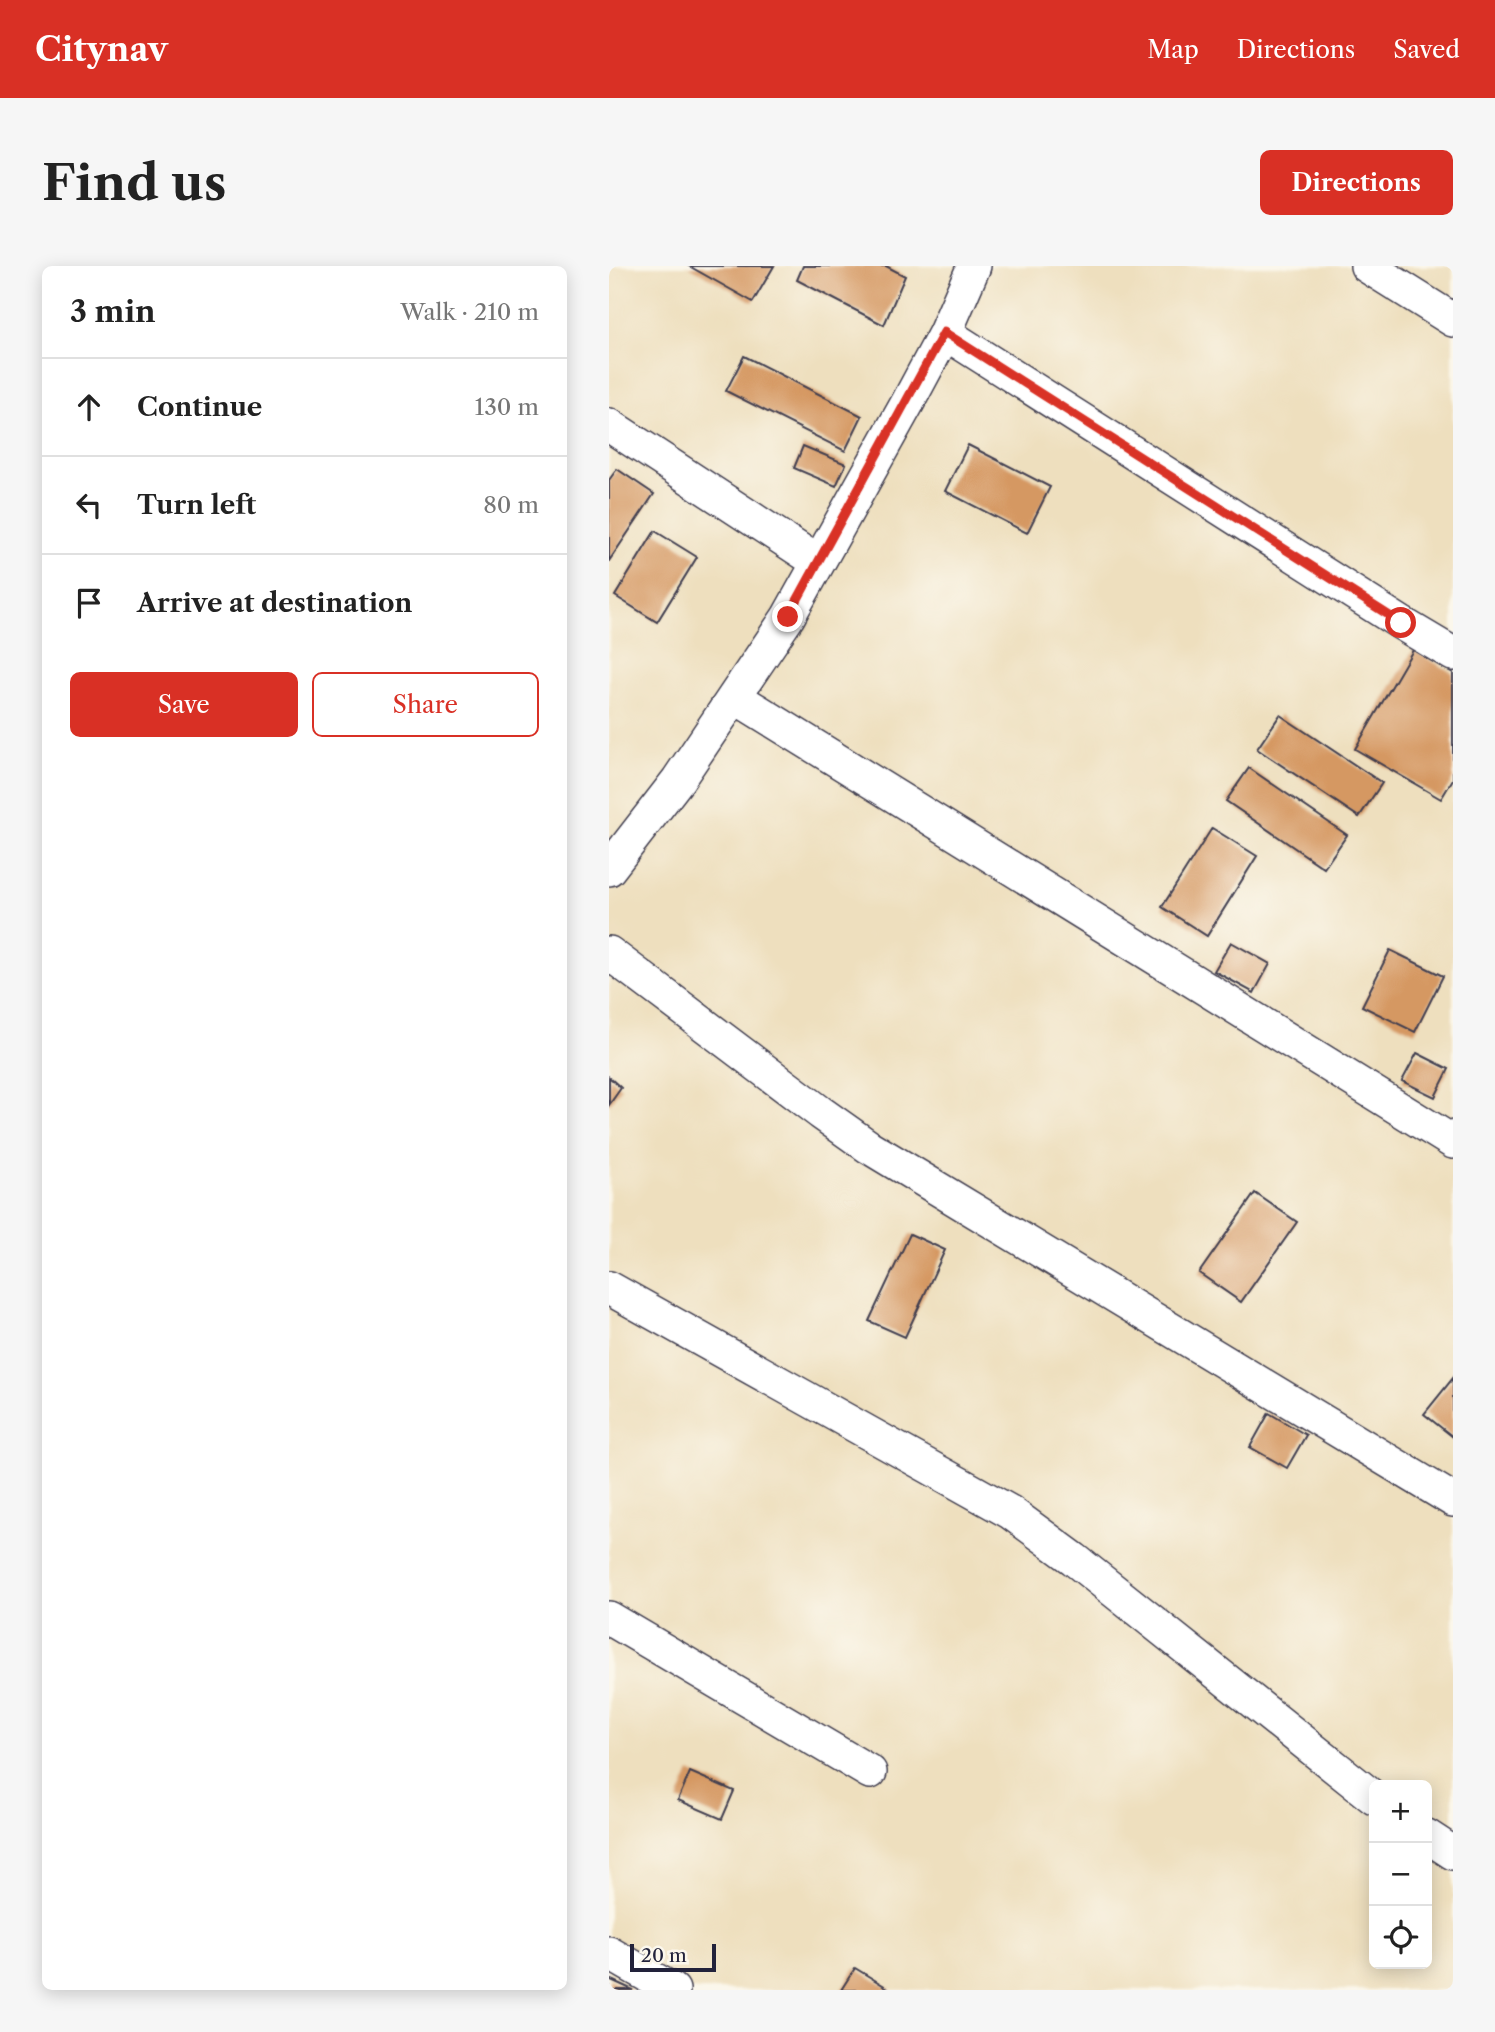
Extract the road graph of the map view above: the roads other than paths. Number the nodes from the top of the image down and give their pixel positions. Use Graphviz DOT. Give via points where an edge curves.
graph roads {
  1 [pos="974,266"];
  2 [pos="1367,266"];
  3 [pos="1453,320"];
  4 [pos="944,332"];
  5 [pos="609,425"];
  6 [pos="818,562"];
  7 [pos="1453,653"];
  8 [pos="735,697"];
  9 [pos="609,869"];
  10 [pos="609,953"];
  11 [pos="1453,1142"];
  12 [pos="609,1288"];
  13 [pos="1453,1500"];
  14 [pos="609,1618"];
  15 [pos="870,1772"];
  16 [pos="1369,1794"];
  17 [pos="1432,1839"];
  18 [pos="1453,1853"];
  19 [pos="609,1953"];
  20 [pos="673,1990"];
  1 -- 4 [label="street"];
  2 -- 3 [label="street"];
  4 -- 6 [label="street"];
  4 -- 7 [label="street"];
  5 -- 6 [label="street"];
  6 -- 8 [label="street"];
  8 -- 9 [label="street"];
  8 -- 11 [label="street"];
  10 -- 13 [label="street" via="869,1147"];
  12 -- 16 [label="street" via="1010,1512"];
  14 -- 15 [label="street"];
  17 -- 18 [label="street"];
  19 -- 20 [label="street"];
}
